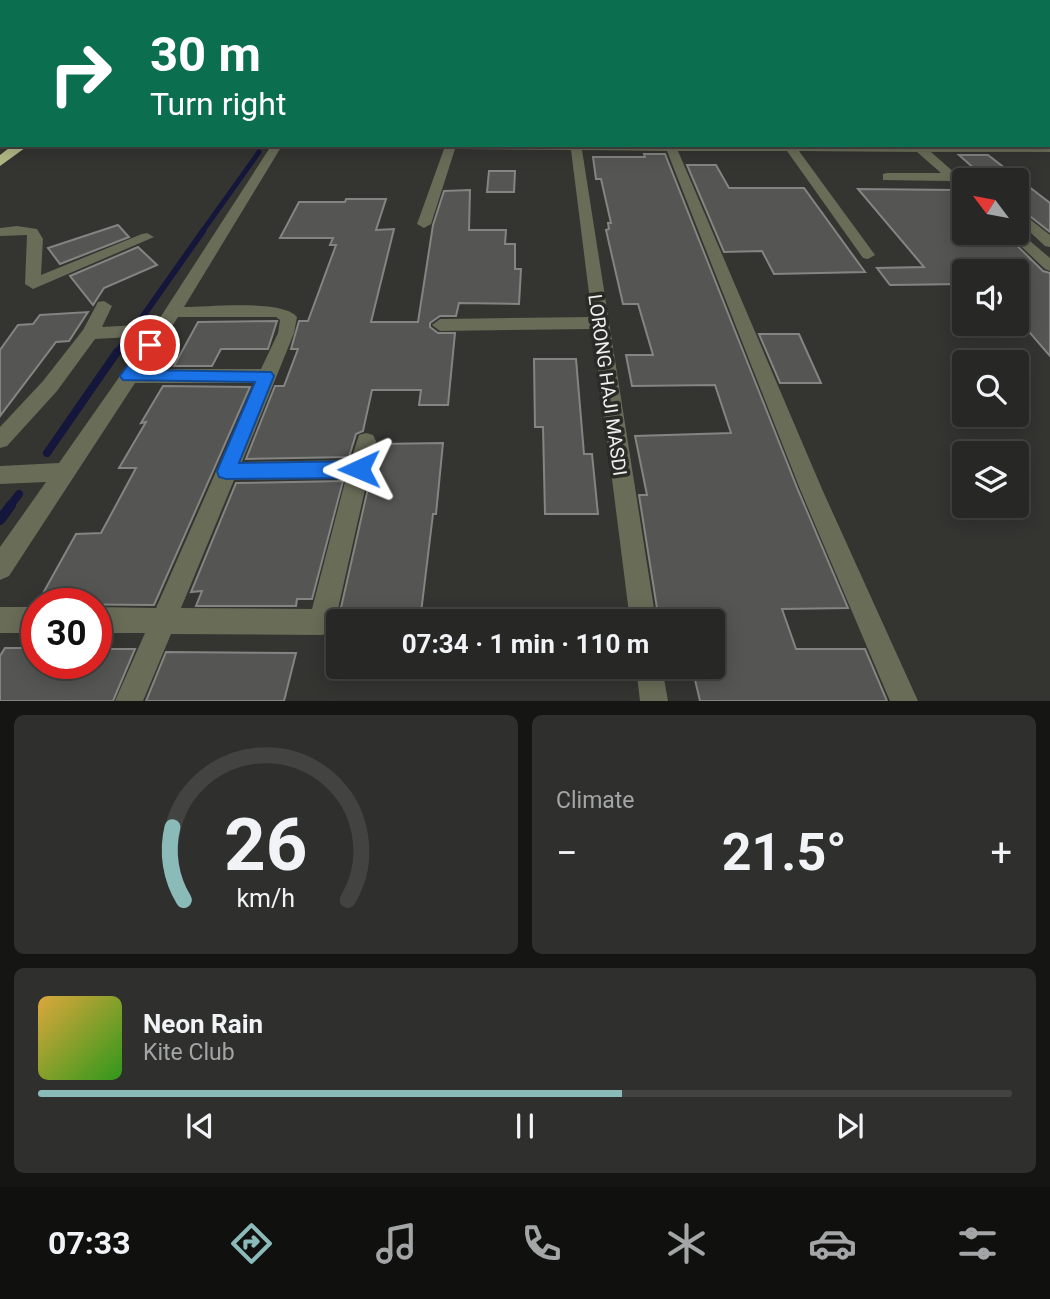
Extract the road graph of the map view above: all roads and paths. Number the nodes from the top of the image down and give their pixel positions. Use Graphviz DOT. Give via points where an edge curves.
graph roads {
  1 [pos="21,147"];
  2 [pos="275,147"];
  3 [pos="455,147"];
  4 [pos="501,147"];
  5 [pos="576,147"];
  6 [pos="612,147"];
  7 [pos="671,147"];
  8 [pos="755,147"];
  9 [pos="799,147"];
  10 [pos="918,147"];
  11 [pos="0,162"];
  12 [pos="952,176"];
  13 [pos="887,177"];
  14 [pos="952,177"];
  15 [pos="424,224"];
  16 [pos="1029,224"];
  17 [pos="0,232"];
  18 [pos="148,236"];
  19 [pos="1050,243"];
  20 [pos="1027,245"];
  21 [pos="868,255"];
  22 [pos="1050,266"];
  23 [pos="104,306"];
  24 [pos="173,312"];
  25 [pos="599,323"];
  26 [pos="440,325"];
  27 [pos="161,330"];
  28 [pos="90,333"];
  29 [pos="129,376"];
  30 [pos="265,376"];
  31 [pos="0,440"];
  32 [pos="366,441"];
  33 [pos="359,469"];
  34 [pos="226,471"];
  35 [pos="63,472"];
  36 [pos="0,475"];
  37 [pos="0,568"];
  38 [pos="641,609"];
  39 [pos="0,620"];
  40 [pos="21,620"];
  41 [pos="112,620"];
  42 [pos="163,621"];
  43 [pos="651,679"];
  44 [pos="129,701"];
  45 [pos="654,701"];
  46 [pos="904,701"];
  1 -- 11 [label="highway"];
  2 -- 24 [label="street"];
  3 -- 4 [label="street"];
  3 -- 15 [label="street"];
  4 -- 5 [label="street"];
  5 -- 6 [label="street"];
  5 -- 25 [label="street, LORONG HAJI MASDI"];
  7 -- 46 [label="street" via="811,489"];
  8 -- 9 [label="street"];
  9 -- 21 [label="street"];
  10 -- 12 [label="street"];
  13 -- 14 [label="street"];
  16 -- 19 [label="street"];
  17 -- 18 [label="street" via="32,232 36,239 33,284"];
  20 -- 22 [label="street"];
  23 -- 28 [label="street"];
  24 -- 27 [label="street"];
  24 -- 30 [label="street" via="278,312 289,317"];
  25 -- 26 [label="street"];
  25 -- 38 [label="street, LORONG HAJI MASDI"];
  27 -- 28 [label="street"];
  27 -- 29 [label="street"];
  28 -- 31 [label="street" via="50,386"];
  29 -- 30 [label="street"];
  29 -- 35 [label="street"];
  30 -- 34 [label="street"];
  32 -- 33 [label="street"];
  33 -- 34 [label="street"];
  33 -- 42 [label="street" via="321,622"];
  34 -- 42 [label="street"];
  35 -- 36 [label="street"];
  35 -- 37 [label="street"];
  39 -- 40 [label="street"];
  41 -- 42 [label="street"];
  42 -- 44 [label="street"];
  43 -- 45 [label="street"];
}
